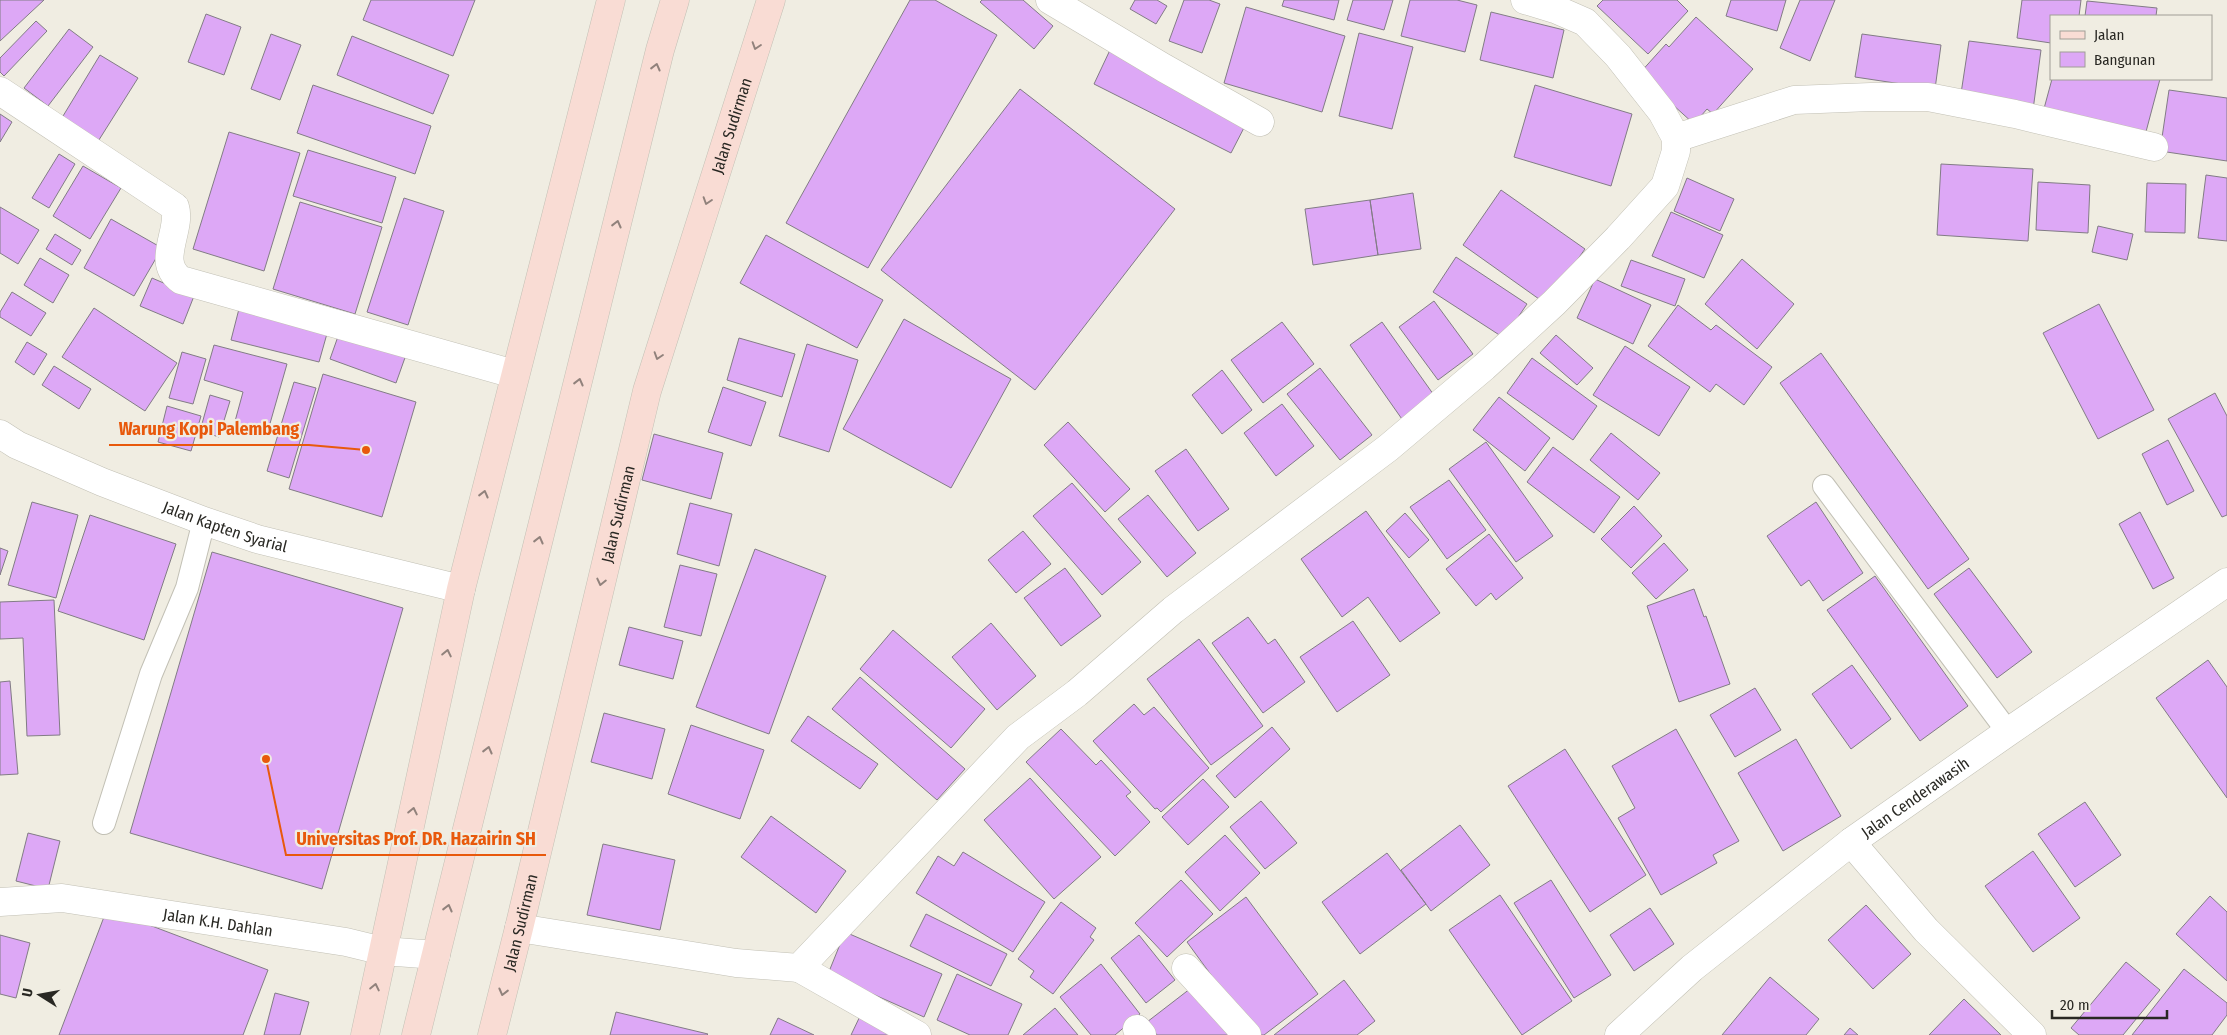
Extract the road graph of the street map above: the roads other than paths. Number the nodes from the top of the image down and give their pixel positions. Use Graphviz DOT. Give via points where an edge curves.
graph roads {
  1 [pos="611,0"];
  2 [pos="675,0"];
  3 [pos="770,0"];
  4 [pos="1050,0"];
  5 [pos="1525,0"];
  6 [pos="0,91"];
  7 [pos="1260,122"];
  8 [pos="1676,138"];
  9 [pos="2154,146"];
  10 [pos="514,374"];
  11 [pos="0,434"];
  12 [pos="1824,486"];
  13 [pos="204,521"];
  14 [pos="2227,582"];
  15 [pos="461,588"];
  16 [pos="2008,732"];
  17 [pos="104,823"];
  18 [pos="1851,842"];
  19 [pos="0,902"];
  20 [pos="520,928"];
  21 [pos="383,951"];
  22 [pos="436,955"];
  23 [pos="799,968"];
  24 [pos="1186,968"];
  25 [pos="365,1035"];
  26 [pos="416,1035"];
  27 [pos="492,1035"];
  28 [pos="917,1035"];
  29 [pos="1247,1035"];
  30 [pos="1619,1035"];
  31 [pos="2032,1035"];
  1 -- 10 [label="main road"];
  22 -- 2 [label="main road, one-way"];
  3 -- 20 [label="main road, Jalan Sudirman, one-way" via="647,391"];
  4 -- 7 [label="street"];
  5 -- 8 [label="street" via="1584,22 1618,56 1662,112"];
  6 -- 10 [label="street" via="175,207 169,262 180,280"];
  8 -- 9 [label="street" via="1794,100 1928,97"];
  8 -- 23 [label="street" via="1676,150 1665,186 1554,303 1388,448 1173,610 1077,693 1018,737"];
  15 -- 10 [label="main road, one-way"];
  11 -- 13 [label="street, Jalan Kapten Syarial" via="17,445 102,482"];
  12 -- 16 [label="lane"];
  13 -- 15 [label="street, Jalan Kapten Syarial" via="257,538"];
  13 -- 17 [label="lane" via="187,588 151,674"];
  14 -- 16 [label="street, Jalan Cenderawasih"];
  21 -- 15 [label="main road, one-way"];
  16 -- 18 [label="street, Jalan Cenderawasih"];
  18 -- 30 [label="street, Jalan Cenderawasih" via="1692,968"];
  18 -- 31 [label="street" via="1926,930"];
  19 -- 21 [label="street, Jalan K.H. Dahlan" via="62,898 336,940"];
  20 -- 23 [label="street" via="736,963"];
  20 -- 27 [label="main road, Jalan Sudirman, one-way"];
  21 -- 22 [label="street, Jalan K.H. Dahlan"];
  25 -- 21 [label="main road, one-way"];
  22 -- 26 [label="main road"];
  23 -- 28 [label="street"];
  24 -- 29 [label="street"];
}
